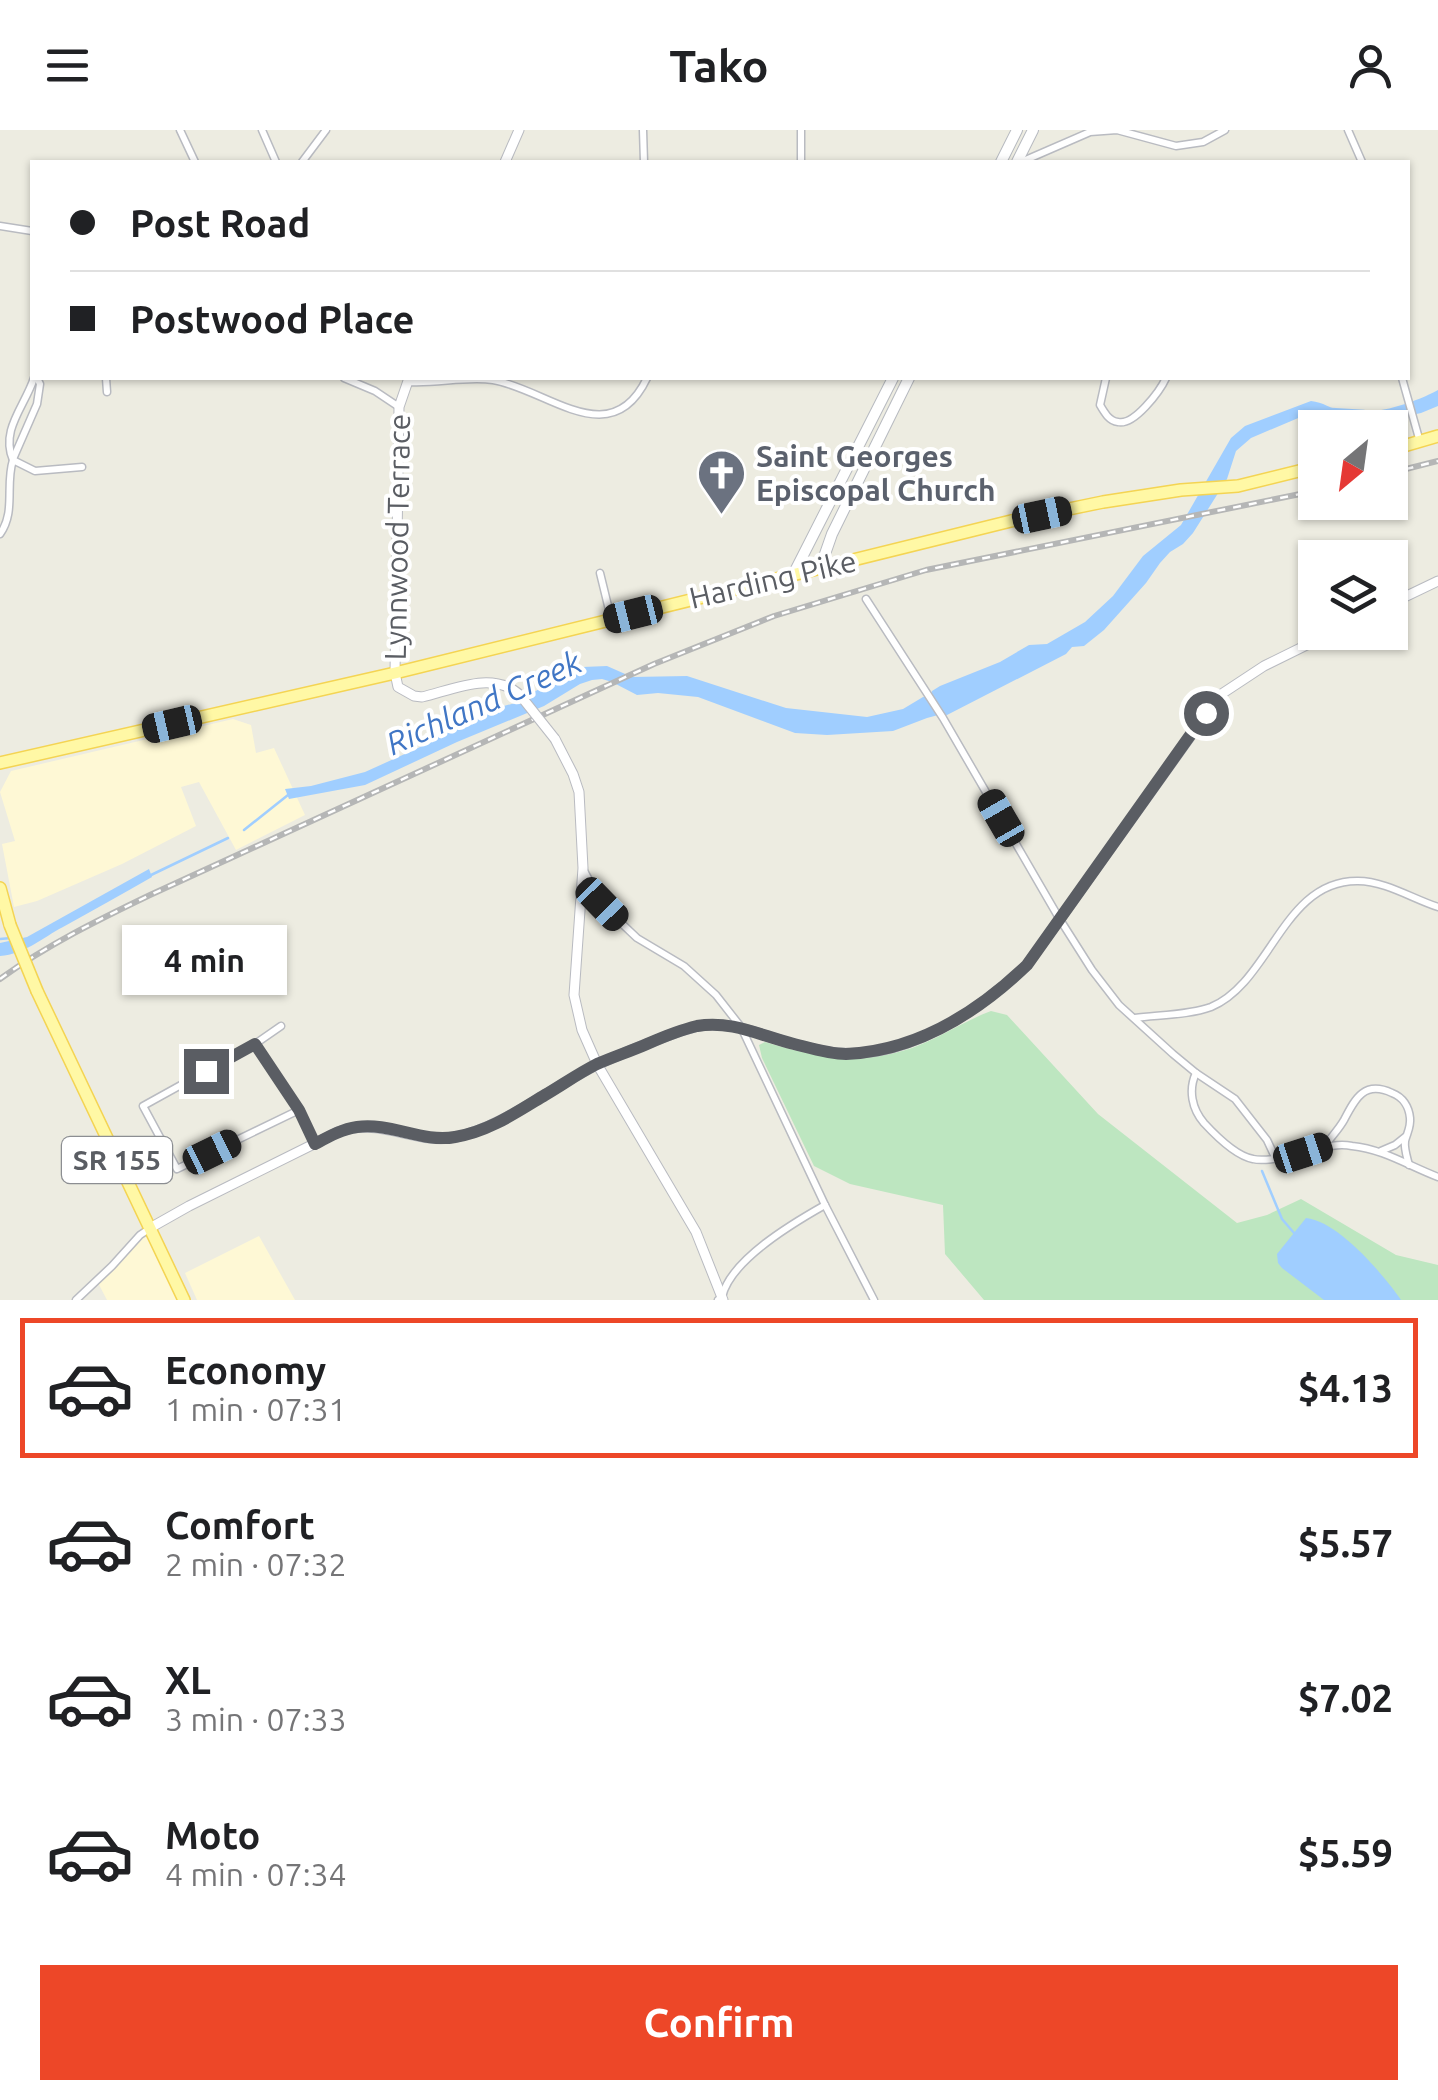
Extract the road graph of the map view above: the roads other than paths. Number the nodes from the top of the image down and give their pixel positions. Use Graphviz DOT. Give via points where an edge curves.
graph roads {
  1 [pos="180,130"];
  2 [pos="262,130"];
  3 [pos="326,130"];
  4 [pos="519,130"];
  5 [pos="643,130"];
  6 [pos="801,130"];
  7 [pos="1017,130"];
  8 [pos="1033,130"];
  9 [pos="1224,130"];
  10 [pos="1348,130"];
  11 [pos="194,160"];
  12 [pos="275,160"];
  13 [pos="304,160"];
  14 [pos="506,160"];
  15 [pos="644,160"];
  16 [pos="801,160"];
  17 [pos="1010,160"];
  18 [pos="1011,160"];
  19 [pos="1015,160"];
  20 [pos="1361,160"];
  21 [pos="0,226"];
  22 [pos="30,232"];
  23 [pos="34,380"];
  24 [pos="37,380"];
  25 [pos="106,380"];
  26 [pos="349,380"];
  27 [pos="408,380"];
  28 [pos="461,380"];
  29 [pos="493,380"];
  30 [pos="646,380"];
  31 [pos="892,380"];
  32 [pos="909,380"];
  33 [pos="1106,380"];
  34 [pos="1165,380"];
  35 [pos="1403,380"];
  36 [pos="107,392"];
  37 [pos="399,406"];
  38 [pos="1438,436"];
  39 [pos="862,440"];
  40 [pos="1420,442"];
  41 [pos="1408,445"];
  42 [pos="875,448"];
  43 [pos="12,460"];
  44 [pos="82,467"];
  45 [pos="1298,472"];
  46 [pos="836,491"];
  47 [pos="850,498"];
  48 [pos="0,534"];
  49 [pos="823,568"];
  50 [pos="600,573"];
  51 [pos="793,575"];
  52 [pos="1438,582"];
  53 [pos="1408,596"];
  54 [pos="866,599"];
  55 [pos="612,620"];
  56 [pos="1298,649"];
  57 [pos="394,673"];
  58 [pos="19,759"];
  59 [pos="0,763"];
  60 [pos="0,772"];
  61 [pos="582,868"];
  62 [pos="0,888"];
  63 [pos="1438,907"];
  64 [pos="1059,918"];
  65 [pos="1135,1018"];
  66 [pos="281,1026"];
  67 [pos="741,1027"];
  68 [pos="255,1044"];
  69 [pos="597,1064"];
  70 [pos="1196,1073"];
  71 [pos="299,1110"];
  72 [pos="1339,1126"];
  73 [pos="1407,1135"];
  74 [pos="315,1144"];
  75 [pos="1347,1145"];
  76 [pos="1324,1146"];
  77 [pos="1380,1151"];
  78 [pos="1275,1157"];
  79 [pos="1409,1166"];
  80 [pos="1438,1177"];
  81 [pos="825,1205"];
  82 [pos="150,1228"];
  83 [pos="721,1299"];
  84 [pos="76,1300"];
  85 [pos="184,1300"];
  86 [pos="874,1300"];
  1 -- 11 [label="street"];
  2 -- 12 [label="street"];
  3 -- 13 [label="street"];
  4 -- 14 [label="street"];
  5 -- 15 [label="street"];
  6 -- 16 [label="street"];
  7 -- 17 [label="main road"];
  8 -- 18 [label="main road"];
  9 -- 19 [label="street" via="1176,146 1117,130 1090,132"];
  10 -- 20 [label="street"];
  21 -- 22 [label="street"];
  23 -- 43 [label="street" via="8,432"];
  24 -- 43 [label="street" via="37,404"];
  25 -- 36 [label="street"];
  26 -- 37 [label="street"];
  27 -- 28 [label="street"];
  27 -- 37 [label="street, Lynnwood Terrace"];
  29 -- 30 [label="street" via="592,415 623,409"];
  31 -- 39 [label="main road"];
  32 -- 42 [label="main road"];
  33 -- 34 [label="street" via="1100,405 1121,423 1152,400"];
  35 -- 40 [label="street"];
  37 -- 57 [label="street, Lynnwood Terrace"];
  38 -- 40 [label="main road"];
  39 -- 42 [label="main road"];
  39 -- 46 [label="main road"];
  40 -- 41 [label="main road"];
  42 -- 47 [label="main road"];
  43 -- 44 [label="street" via="35,471"];
  43 -- 48 [label="street" via="9,511"];
  45 -- 49 [label="main road, Harding Pike" via="1104,502"];
  46 -- 47 [label="main road"];
  46 -- 51 [label="main road"];
  47 -- 49 [label="main road"];
  49 -- 51 [label="main road, Harding Pike"];
  50 -- 55 [label="street"];
  51 -- 55 [label="main road, Harding Pike"];
  52 -- 53 [label="street"];
  54 -- 64 [label="street"];
  55 -- 57 [label="main road, Harding Pike"];
  56 -- 64 [label="street" via="1220,696"];
  57 -- 58 [label="main road, Harding Pike"];
  57 -- 61 [label="street, Lynnwood Terrace, bridge" via="398,686 414,696 492,682 520,694 555,739 579,792"];
  58 -- 59 [label="main road, Harding Pike"];
  58 -- 60 [label="main road"];
  61 -- 67 [label="street" via="602,904 637,938 693,974"];
  61 -- 69 [label="street" via="574,995"];
  62 -- 82 [label="main road, SR 155, bridge" via="37,991"];
  63 -- 65 [label="street" via="1358,881 1334,885 1290,919 1228,997 1209,1008"];
  64 -- 65 [label="street" via="1091,970"];
  64 -- 67 [label="street" via="1000,992 911,1042 842,1054"];
  65 -- 70 [label="street"];
  66 -- 68 [label="street"];
  67 -- 69 [label="street" via="696,1026"];
  67 -- 81 [label="street"];
  68 -- 71 [label="street"];
  68 -- 71 [label="street" via="143,1106 177,1170"];
  69 -- 74 [label="street" via="495,1124 454,1138 359,1126"];
  69 -- 83 [label="street" via="696,1232"];
  70 -- 78 [label="street" via="1247,1112"];
  70 -- 78 [label="street" via="1192,1097 1202,1122 1244,1156"];
  71 -- 74 [label="street"];
  72 -- 73 [label="street" via="1358,1095 1382,1090 1404,1103"];
  72 -- 75 [label="street"];
  72 -- 76 [label="street"];
  73 -- 77 [label="street"];
  73 -- 79 [label="street"];
  74 -- 82 [label="street"];
  75 -- 76 [label="street"];
  75 -- 77 [label="street"];
  76 -- 78 [label="street"];
  77 -- 79 [label="street"];
  79 -- 80 [label="street"];
  81 -- 83 [label="street" via="782,1228 725,1285"];
  81 -- 86 [label="street"];
  82 -- 84 [label="street"];
  82 -- 85 [label="main road, SR 155"];
}
